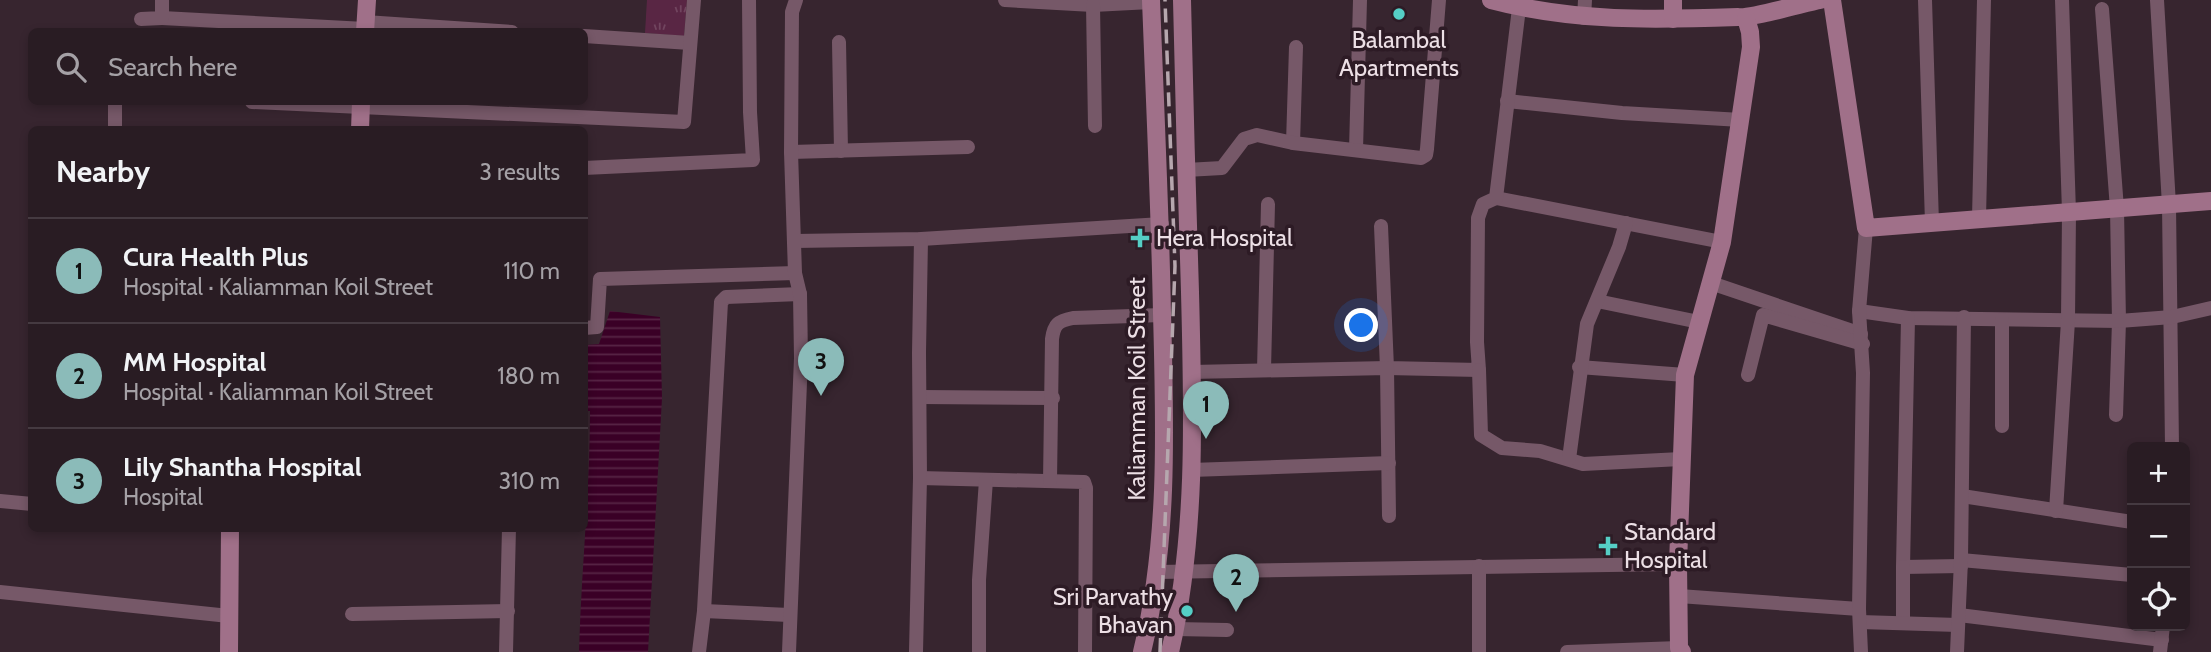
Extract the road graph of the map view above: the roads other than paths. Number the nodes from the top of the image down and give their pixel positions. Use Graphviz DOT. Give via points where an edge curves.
graph roads {
  1 [pos="162,0"];
  2 [pos="367,0"];
  3 [pos="694,0"];
  4 [pos="749,0"];
  5 [pos="796,0"];
  6 [pos="1005,0"];
  7 [pos="1182,0"];
  8 [pos="1360,0"];
  9 [pos="1439,0"];
  10 [pos="1491,0"];
  11 [pos="1673,0"];
  12 [pos="1820,0"];
  13 [pos="1832,0"];
  14 [pos="1925,0"];
  15 [pos="1984,0"];
  16 [pos="2062,0"];
  17 [pos="2157,0"];
  18 [pos="1151,1"];
  19 [pos="1093,5"];
  20 [pos="1765,6"];
  21 [pos="1520,8"];
  22 [pos="1584,9"];
  23 [pos="2102,9"];
  24 [pos="162,18"];
  25 [pos="1746,18"];
  26 [pos="141,19"];
  27 [pos="1673,19"];
  28 [pos="365,28"];
  29 [pos="588,36"];
  30 [pos="839,42"];
  31 [pos="690,43"];
  32 [pos="1296,47"];
  33 [pos="1507,101"];
  34 [pos="115,105"];
  35 [pos="361,105"];
  36 [pos="379,105"];
  37 [pos="1741,120"];
  38 [pos="115,126"];
  39 [pos="360,126"];
  40 [pos="1095,126"];
  41 [pos="1293,143"];
  42 [pos="968,147"];
  43 [pos="1356,150"];
  44 [pos="841,151"];
  45 [pos="791,152"];
  46 [pos="588,168"];
  47 [pos="1186,170"];
  48 [pos="1496,198"];
  49 [pos="2211,201"];
  50 [pos="1268,204"];
  51 [pos="2169,205"];
  52 [pos="2117,209"];
  53 [pos="2069,212"];
  54 [pos="1979,218"];
  55 [pos="1626,223"];
  56 [pos="1932,223"];
  57 [pos="1162,224"];
  58 [pos="1381,226"];
  59 [pos="1867,228"];
  60 [pos="921,239"];
  61 [pos="795,240"];
  62 [pos="1722,242"];
  63 [pos="795,273"];
  64 [pos="1711,283"];
  65 [pos="800,294"];
  66 [pos="1597,301"];
  67 [pos="2211,307"];
  68 [pos="1859,311"];
  69 [pos="1162,315"];
  70 [pos="1964,317"];
  71 [pos="2172,317"];
  72 [pos="1908,318"];
  73 [pos="2002,320"];
  74 [pos="2068,321"];
  75 [pos="2119,321"];
  76 [pos="1699,322"];
  77 [pos="588,328"];
  78 [pos="1862,339"];
  79 [pos="1579,367"];
  80 [pos="1387,368"];
  81 [pos="1264,370"];
  82 [pos="1479,370"];
  83 [pos="1192,372"];
  84 [pos="1685,375"];
  85 [pos="1748,375"];
  86 [pos="920,397"];
  87 [pos="1053,398"];
  88 [pos="2116,415"];
  89 [pos="2002,426"];
  90 [pos="2172,442"];
  91 [pos="1569,459"];
  92 [pos="1681,459"];
  93 [pos="1389,463"];
  94 [pos="1191,470"];
  95 [pos="920,478"];
  96 [pos="986,480"];
  97 [pos="1050,481"];
  98 [pos="1962,496"];
  99 [pos="0,501"];
  100 [pos="28,504"];
  101 [pos="2056,511"];
  102 [pos="1389,516"];
  103 [pos="2127,522"];
  104 [pos="230,532"];
  105 [pos="509,532"];
  106 [pos="1961,563"];
  107 [pos="1678,565"];
  108 [pos="1479,566"];
  109 [pos="1903,567"];
  110 [pos="1156,572"];
  111 [pos="1184,574"];
  112 [pos="2127,575"];
  113 [pos="0,592"];
  114 [pos="1679,596"];
  115 [pos="508,611"];
  116 [pos="704,611"];
  117 [pos="352,614"];
  118 [pos="789,615"];
  119 [pos="229,616"];
  120 [pos="1859,616"];
  121 [pos="1958,620"];
  122 [pos="1903,623"];
  123 [pos="1175,629"];
  124 [pos="1227,630"];
  125 [pos="2162,639"];
  126 [pos="1680,650"];
  127 [pos="229,652"];
  128 [pos="506,652"];
  129 [pos="699,652"];
  130 [pos="789,652"];
  131 [pos="916,652"];
  132 [pos="979,652"];
  133 [pos="1085,652"];
  134 [pos="1142,652"];
  135 [pos="1170,652"];
  136 [pos="1479,652"];
  137 [pos="1567,652"];
  138 [pos="1861,652"];
  139 [pos="1957,652"];
  1 -- 24 [label="street"];
  2 -- 28 [label="street"];
  3 -- 31 [label="street"];
  4 -- 46 [label="street" via="753,160"];
  5 -- 45 [label="street" via="792,12"];
  6 -- 19 [label="street"];
  7 -- 47 [label="street"];
  8 -- 43 [label="street"];
  9 -- 43 [label="street" via="1426,155 1414,158"];
  10 -- 21 [label="street"];
  11 -- 27 [label="street"];
  12 -- 20 [label="street"];
  13 -- 59 [label="street"];
  14 -- 56 [label="street"];
  15 -- 54 [label="street"];
  16 -- 53 [label="street"];
  17 -- 51 [label="street"];
  18 -- 19 [label="street"];
  18 -- 57 [label="street, Kaliamman Koil Street"];
  19 -- 40 [label="street"];
  20 -- 25 [label="street"];
  21 -- 22 [label="street"];
  21 -- 33 [label="street"];
  22 -- 27 [label="street"];
  23 -- 52 [label="street"];
  24 -- 26 [label="street"];
  24 -- 28 [label="street"];
  25 -- 27 [label="street"];
  25 -- 37 [label="street" via="1751,47"];
  29 -- 31 [label="street"];
  30 -- 44 [label="street"];
  31 -- 36 [label="street" via="684,122"];
  32 -- 41 [label="street"];
  33 -- 37 [label="street"];
  33 -- 48 [label="street"];
  34 -- 38 [label="street"];
  35 -- 39 [label="street"];
  37 -- 62 [label="street"];
  41 -- 43 [label="street"];
  41 -- 47 [label="street" via="1257,135 1244,139 1222,167"];
  42 -- 44 [label="street"];
  44 -- 45 [label="street"];
  45 -- 61 [label="street"];
  47 -- 83 [label="street"];
  48 -- 55 [label="street"];
  48 -- 82 [label="street" via="1483,204 1478,218"];
  49 -- 51 [label="street"];
  50 -- 81 [label="street"];
  51 -- 52 [label="street"];
  51 -- 71 [label="street"];
  52 -- 53 [label="street"];
  52 -- 75 [label="street"];
  53 -- 54 [label="street"];
  53 -- 74 [label="street"];
  54 -- 56 [label="street"];
  55 -- 62 [label="street"];
  55 -- 66 [label="street"];
  56 -- 59 [label="street"];
  57 -- 60 [label="street"];
  57 -- 69 [label="street, Kaliamman Koil Street"];
  58 -- 80 [label="street"];
  59 -- 68 [label="street"];
  60 -- 61 [label="street"];
  60 -- 86 [label="street"];
  61 -- 63 [label="street"];
  62 -- 64 [label="street"];
  63 -- 65 [label="street"];
  63 -- 77 [label="street" via="600,279 597,327"];
  64 -- 76 [label="street"];
  64 -- 78 [label="street"];
  65 -- 116 [label="street" via="722,300"];
  65 -- 118 [label="street"];
  66 -- 76 [label="street"];
  66 -- 79 [label="street" via="1587,324"];
  67 -- 71 [label="street"];
  68 -- 72 [label="street"];
  68 -- 78 [label="street"];
  69 -- 87 [label="street" via="1060,320 1052,339"];
  69 -- 110 [label="street, Kaliamman Koil Street" via="1163,469"];
  70 -- 72 [label="street"];
  70 -- 73 [label="street"];
  70 -- 98 [label="street"];
  71 -- 75 [label="street"];
  71 -- 90 [label="street"];
  72 -- 109 [label="street"];
  73 -- 74 [label="street"];
  73 -- 89 [label="street"];
  74 -- 75 [label="street"];
  74 -- 101 [label="street"];
  75 -- 88 [label="street"];
  76 -- 84 [label="street"];
  78 -- 85 [label="street" via="1763,315"];
  78 -- 120 [label="street"];
  79 -- 84 [label="street"];
  79 -- 91 [label="street"];
  80 -- 81 [label="street"];
  80 -- 82 [label="street"];
  80 -- 93 [label="street"];
  81 -- 83 [label="street"];
  82 -- 91 [label="street" via="1484,438 1502,448"];
  83 -- 94 [label="street"];
  84 -- 92 [label="street"];
  86 -- 87 [label="street"];
  86 -- 95 [label="street"];
  87 -- 97 [label="street"];
  91 -- 92 [label="street" via="1583,464"];
  92 -- 107 [label="street"];
  93 -- 94 [label="street"];
  93 -- 102 [label="street"];
  94 -- 111 [label="street"];
  95 -- 96 [label="street"];
  95 -- 131 [label="street"];
  96 -- 97 [label="street"];
  96 -- 132 [label="street"];
  97 -- 133 [label="street" via="1081,480 1085,484"];
  98 -- 101 [label="street"];
  98 -- 106 [label="street"];
  99 -- 100 [label="street"];
  101 -- 103 [label="street"];
  104 -- 119 [label="street"];
  105 -- 115 [label="street"];
  106 -- 109 [label="street"];
  106 -- 112 [label="street"];
  106 -- 121 [label="street"];
  107 -- 108 [label="street"];
  107 -- 114 [label="street"];
  108 -- 111 [label="street"];
  108 -- 136 [label="street"];
  109 -- 122 [label="street"];
  110 -- 111 [label="street"];
  110 -- 134 [label="street, Kaliamman Koil Street"];
  111 -- 123 [label="street"];
  113 -- 119 [label="street"];
  114 -- 120 [label="street"];
  114 -- 126 [label="street"];
  115 -- 117 [label="street"];
  115 -- 128 [label="street"];
  116 -- 118 [label="street"];
  116 -- 129 [label="street"];
  118 -- 130 [label="street"];
  119 -- 127 [label="street"];
  120 -- 122 [label="street"];
  120 -- 138 [label="street"];
  121 -- 122 [label="street"];
  121 -- 125 [label="street"];
  121 -- 139 [label="street"];
  123 -- 124 [label="street"];
  123 -- 135 [label="street"];
  126 -- 137 [label="street"];
}
